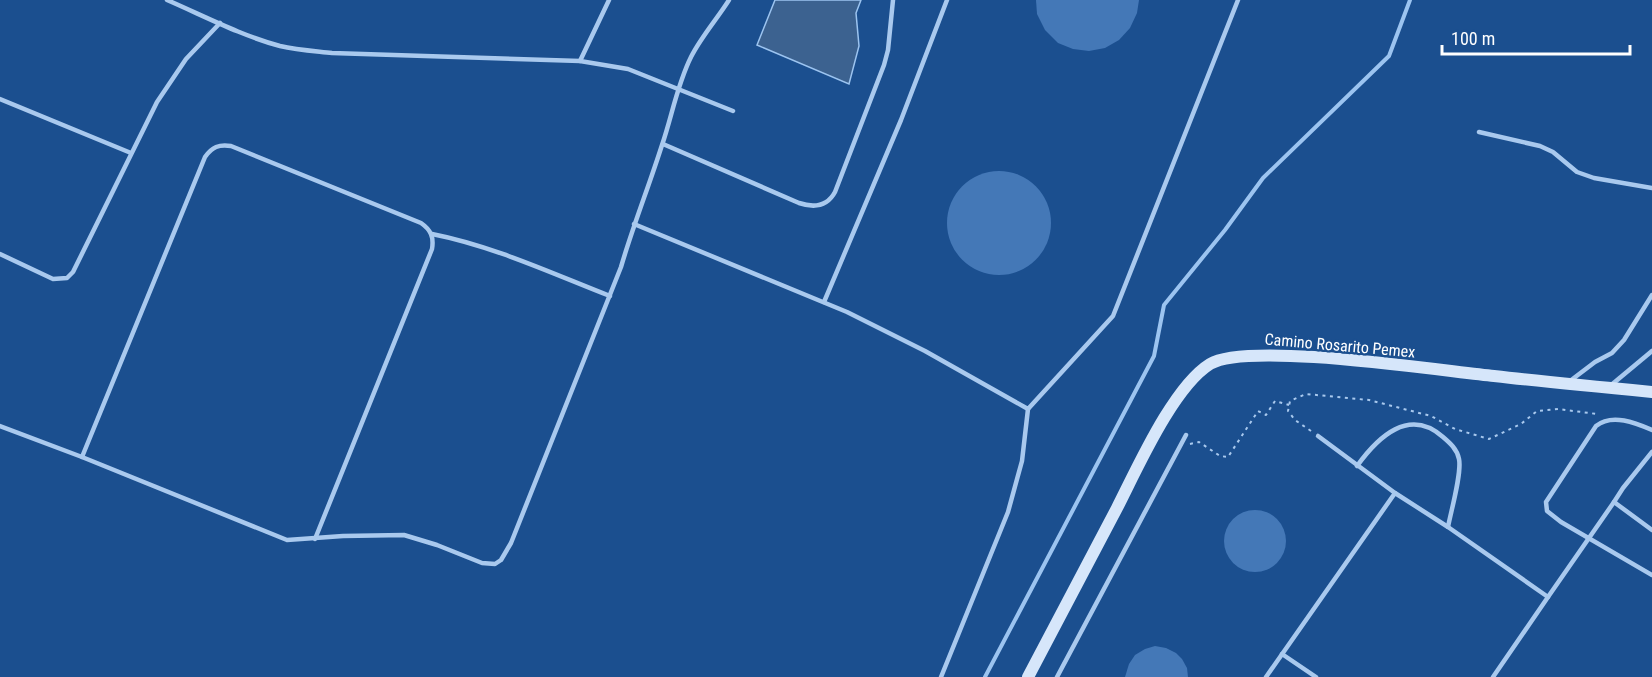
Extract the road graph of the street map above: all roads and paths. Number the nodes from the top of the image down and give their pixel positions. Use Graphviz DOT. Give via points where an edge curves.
graph roads {
  1 [pos="167,0"];
  2 [pos="609,0"];
  3 [pos="729,0"];
  4 [pos="893,0"];
  5 [pos="947,0"];
  6 [pos="1239,0"];
  7 [pos="220,23"];
  8 [pos="580,61"];
  9 [pos="678,88"];
  10 [pos="0,99"];
  11 [pos="733,111"];
  12 [pos="1479,132"];
  13 [pos="663,144"];
  14 [pos="130,153"];
  15 [pos="1652,188"];
  16 [pos="634,224"];
  17 [pos="432,234"];
  18 [pos="0,254"];
  19 [pos="1652,294"];
  20 [pos="610,296"];
  21 [pos="824,302"];
  22 [pos="1652,351"];
  23 [pos="1565,384"];
  24 [pos="1608,388"];
  25 [pos="1652,392"];
  26 [pos="1289,405"];
  27 [pos="1028,409"];
  28 [pos="1603,421"];
  29 [pos="0,426"];
  30 [pos="1652,430"];
  31 [pos="1186,435"];
  32 [pos="1318,436"];
  33 [pos="1181,445"];
  34 [pos="1652,452"];
  35 [pos="82,457"];
  36 [pos="1357,466"];
  37 [pos="1395,493"];
  38 [pos="1614,502"];
  39 [pos="1448,527"];
  40 [pos="1652,530"];
  41 [pos="1590,537"];
  42 [pos="315,539"];
  43 [pos="1652,575"];
  44 [pos="1548,597"];
  45 [pos="1282,654"];
  46 [pos="942,677"];
  47 [pos="1028,677"];
  48 [pos="1058,677"];
  49 [pos="1266,677"];
  50 [pos="1316,677"];
  51 [pos="1492,677"];
  1 -- 7 [label="lane"];
  2 -- 8 [label="lane"];
  3 -- 9 [label="lane" via="697,45"];
  4 -- 13 [label="lane" via="884,65 835,192 827,202 809,206 799,203"];
  5 -- 21 [label="lane"];
  6 -- 27 [label="lane" via="1113,316"];
  7 -- 8 [label="lane" via="279,46 302,50"];
  7 -- 14 [label="lane" via="174,75"];
  8 -- 9 [label="lane" via="628,69"];
  9 -- 11 [label="lane"];
  9 -- 13 [label="lane"];
  10 -- 14 [label="lane"];
  12 -- 15 [label="lane" via="1540,146 1577,172 1594,178"];
  13 -- 16 [label="lane"];
  14 -- 18 [label="lane" via="78,265 67,278 53,279"];
  16 -- 20 [label="lane"];
  16 -- 21 [label="lane"];
  17 -- 20 [label="lane" via="499,253"];
  17 -- 35 [label="lane" via="421,223 252,154 224,144 216,146 205,157"];
  17 -- 42 [label="lane" via="432,249"];
  19 -- 23 [label="lane" via="1612,353"];
  20 -- 42 [label="lane" via="501,560 488,565 404,536"];
  21 -- 27 [label="lane" via="925,351"];
  22 -- 24 [label="lane"];
  23 -- 24 [label="street, Camino Rosarito Pemex"];
  23 -- 47 [label="street, Camino Rosarito Pemex" via="1333,359 1255,355 1210,363 1187,385 1159,427"];
  24 -- 25 [label="street, Camino Rosarito Pemex"];
  26 -- 28 [label="path" via="1290,400 1306,393 1369,400 1431,416 1455,429 1489,438 1521,424 1537,411 1558,409 1599,414"];
  26 -- 32 [label="path" via="1288,411 1295,420"];
  26 -- 33 [label="path" via="1275,401 1266,416 1258,411 1228,457 1199,442"];
  27 -- 46 [label="lane" via="1022,461 1008,512"];
  28 -- 30 [label="lane" via="1637,423"];
  28 -- 41 [label="lane" via="1546,502 1547,511"];
  29 -- 35 [label="lane"];
  31 -- 33 [label="lane"];
  32 -- 36 [label="lane"];
  33 -- 48 [label="lane"];
  34 -- 38 [label="lane"];
  35 -- 42 [label="lane" via="270,535 287,540"];
  36 -- 37 [label="lane"];
  36 -- 39 [label="lane" via="1371,446 1390,431 1413,423 1437,432 1455,447 1460,459"];
  37 -- 39 [label="lane"];
  37 -- 45 [label="lane"];
  38 -- 40 [label="lane"];
  38 -- 41 [label="lane"];
  39 -- 44 [label="lane"];
  41 -- 43 [label="lane"];
  41 -- 44 [label="lane"];
  44 -- 51 [label="lane"];
  45 -- 49 [label="lane"];
  45 -- 50 [label="lane"];
}
